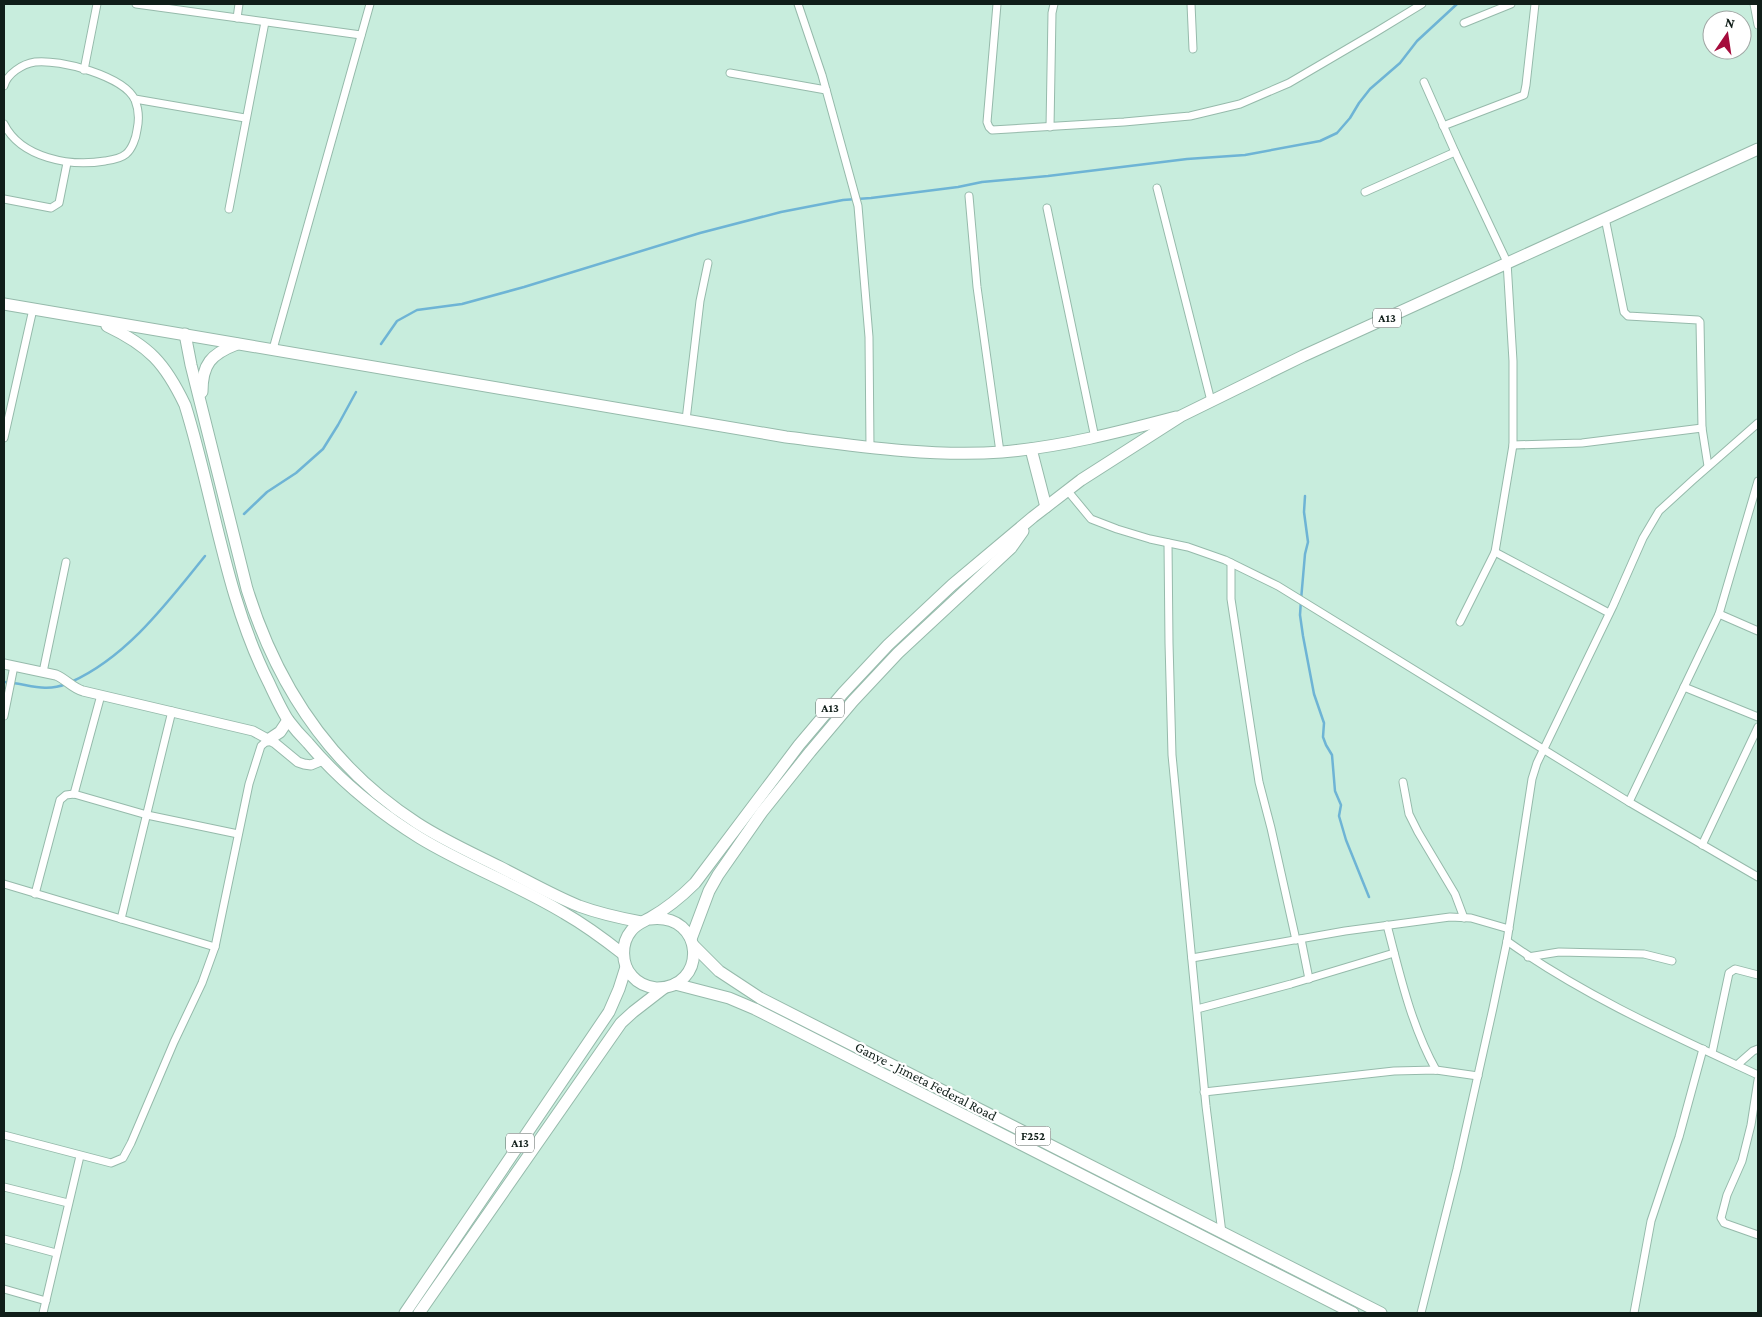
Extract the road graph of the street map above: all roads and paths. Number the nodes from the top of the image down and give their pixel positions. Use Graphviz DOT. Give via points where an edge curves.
graph roads {
  1 [pos="97,4"];
  2 [pos="136,4"];
  3 [pos="239,4"];
  4 [pos="370,4"];
  5 [pos="798,4"];
  6 [pos="997,4"];
  7 [pos="1054,4"];
  8 [pos="1192,4"];
  9 [pos="1422,4"];
  10 [pos="1511,4"];
  11 [pos="1535,4"];
  12 [pos="1754,4"];
  13 [pos="237,18"];
  14 [pos="265,22"];
  15 [pos="1464,23"];
  16 [pos="1758,25"];
  17 [pos="361,35"];
  18 [pos="1193,49"];
  19 [pos="84,70"];
  20 [pos="730,73"];
  21 [pos="1424,82"];
  22 [pos="4,83"];
  23 [pos="826,90"];
  24 [pos="135,100"];
  25 [pos="245,118"];
  26 [pos="4,124"];
  27 [pos="1443,126"];
  28 [pos="1050,128"];
  29 [pos="1758,149"];
  30 [pos="1455,152"];
  31 [pos="67,163"];
  32 [pos="1157,188"];
  33 [pos="1365,192"];
  34 [pos="969,196"];
  35 [pos="4,199"];
  36 [pos="1047,208"];
  37 [pos="229,209"];
  38 [pos="1605,218"];
  39 [pos="1507,262"];
  40 [pos="708,263"];
  41 [pos="4,304"];
  42 [pos="32,309"];
  43 [pos="96,321"];
  44 [pos="185,334"];
  45 [pos="239,343"];
  46 [pos="273,350"];
  47 [pos="1211,401"];
  48 [pos="202,404"];
  49 [pos="1181,416"];
  50 [pos="686,420"];
  51 [pos="1758,423"];
  52 [pos="1702,428"];
  53 [pos="4,438"];
  54 [pos="1096,438"];
  55 [pos="1513,445"];
  56 [pos="870,448"];
  57 [pos="1031,449"];
  58 [pos="1000,452"];
  59 [pos="1708,466"];
  60 [pos="1758,481"];
  61 [pos="1067,490"];
  62 [pos="1046,507"];
  63 [pos="1033,517"];
  64 [pos="1168,543"];
  65 [pos="1495,552"];
  66 [pos="66,562"];
  67 [pos="1231,563"];
  68 [pos="1610,613"];
  69 [pos="1720,614"];
  70 [pos="1460,622"];
  71 [pos="1758,632"];
  72 [pos="4,664"];
  73 [pos="14,666"];
  74 [pos="44,672"];
  75 [pos="1684,687"];
  76 [pos="101,695"];
  77 [pos="172,711"];
  78 [pos="4,716"];
  79 [pos="1758,717"];
  80 [pos="288,720"];
  81 [pos="1758,727"];
  82 [pos="268,740"];
  83 [pos="1543,750"];
  84 [pos="323,760"];
  85 [pos="1403,782"];
  86 [pos="74,794"];
  87 [pos="1629,802"];
  88 [pos="147,815"];
  89 [pos="238,834"];
  90 [pos="1702,845"];
  91 [pos="1758,877"];
  92 [pos="4,884"];
  93 [pos="35,894"];
  94 [pos="1464,918"];
  95 [pos="121,919"];
  96 [pos="645,921"];
  97 [pos="1387,925"];
  98 [pos="1509,929"];
  99 [pos="1298,940"];
  100 [pos="1507,941"];
  101 [pos="692,942"];
  102 [pos="215,947"];
  103 [pos="1394,953"];
  104 [pos="623,954"];
  105 [pos="1528,956"];
  106 [pos="1192,958"];
  107 [pos="1672,961"];
  108 [pos="626,967"];
  109 [pos="1758,975"];
  110 [pos="1309,979"];
  111 [pos="669,986"];
  112 [pos="1197,1009"];
  113 [pos="1703,1049"];
  114 [pos="1758,1049"];
  115 [pos="1712,1053"];
  116 [pos="1737,1065"];
  117 [pos="1436,1070"];
  118 [pos="1758,1075"];
  119 [pos="1478,1076"];
  120 [pos="1758,1080"];
  121 [pos="1204,1092"];
  122 [pos="4,1135"];
  123 [pos="80,1156"];
  124 [pos="4,1187"];
  125 [pos="68,1203"];
  126 [pos="1222,1232"];
  127 [pos="1758,1235"];
  128 [pos="4,1239"];
  129 [pos="56,1253"];
  130 [pos="4,1289"];
  131 [pos="46,1301"];
  132 [pos="43,1313"];
  133 [pos="405,1313"];
  134 [pos="419,1313"];
  135 [pos="1353,1313"];
  136 [pos="1381,1313"];
  137 [pos="1421,1313"];
  138 [pos="1634,1313"];
  1 -- 19 [label="street"];
  2 -- 13 [label="street"];
  3 -- 13 [label="street"];
  4 -- 17 [label="street"];
  5 -- 23 [label="street"];
  6 -- 28 [label="street" via="989,127 992,130"];
  7 -- 28 [label="street"];
  8 -- 18 [label="street"];
  9 -- 28 [label="street" via="1289,83 1240,104 1190,116"];
  10 -- 15 [label="street"];
  11 -- 27 [label="street" via="1524,94"];
  12 -- 16 [label="street"];
  13 -- 14 [label="street"];
  14 -- 17 [label="street"];
  14 -- 25 [label="street"];
  17 -- 46 [label="street"];
  19 -- 22 [label="street" via="35,62 17,69"];
  19 -- 24 [label="street" via="124,87"];
  20 -- 23 [label="street"];
  21 -- 27 [label="street"];
  23 -- 56 [label="street" via="858,206 869,337"];
  24 -- 25 [label="street"];
  24 -- 31 [label="street" via="139,114 137,135 127,154 115,160"];
  25 -- 37 [label="street"];
  26 -- 31 [label="street" via="23,146"];
  27 -- 30 [label="street"];
  29 -- 38 [label="main road, A13"];
  30 -- 33 [label="street"];
  30 -- 39 [label="street"];
  31 -- 35 [label="street" via="59,203 51,208"];
  32 -- 47 [label="street"];
  34 -- 58 [label="street" via="977,288"];
  36 -- 54 [label="street"];
  38 -- 39 [label="main road, A13"];
  38 -- 52 [label="street" via="1624,312 1628,316 1700,322"];
  39 -- 47 [label="main road, A13"];
  39 -- 55 [label="street" via="1513,361"];
  40 -- 50 [label="street" via="700,300"];
  41 -- 42 [label="main road"];
  42 -- 43 [label="main road"];
  42 -- 53 [label="street"];
  43 -- 44 [label="main road"];
  43 -- 80 [label="main road" via="147,350 158,361 185,405 243,623"];
  44 -- 45 [label="main road"];
  44 -- 48 [label="main road"];
  45 -- 46 [label="main road"];
  45 -- 48 [label="main road" via="216,353 206,367"];
  46 -- 50 [label="main road"];
  47 -- 49 [label="main road, A13"];
  48 -- 96 [label="main road" via="255,614 279,671 319,734 378,794 438,835 568,902 592,911"];
  49 -- 54 [label="main road"];
  49 -- 61 [label="main road, A13"];
  50 -- 56 [label="main road"];
  51 -- 59 [label="street"];
  52 -- 55 [label="street" via="1582,443"];
  52 -- 59 [label="street"];
  54 -- 57 [label="main road"];
  55 -- 65 [label="street"];
  56 -- 58 [label="main road"];
  57 -- 58 [label="main road"];
  57 -- 62 [label="main road"];
  59 -- 68 [label="street" via="1660,512 1644,538"];
  60 -- 69 [label="street"];
  61 -- 62 [label="main road, A13"];
  61 -- 64 [label="street" via="1091,519"];
  62 -- 63 [label="main road, A13"];
  63 -- 96 [label="main road, A13" via="952,585 888,645 799,744 695,883"];
  63 -- 101 [label="main road, A13" via="1011,548 898,653 810,752 718,875 709,891"];
  64 -- 67 [label="street"];
  64 -- 106 [label="street" via="1172,755"];
  65 -- 68 [label="street"];
  65 -- 70 [label="street"];
  66 -- 74 [label="street"];
  67 -- 83 [label="street" via="1278,586"];
  67 -- 99 [label="street" via="1231,599 1260,782"];
  68 -- 83 [label="street"];
  69 -- 71 [label="street"];
  69 -- 75 [label="street"];
  72 -- 73 [label="street"];
  73 -- 74 [label="street"];
  73 -- 78 [label="street"];
  74 -- 76 [label="street" via="62,677 82,691"];
  75 -- 79 [label="street"];
  75 -- 87 [label="street"];
  76 -- 77 [label="street"];
  76 -- 86 [label="street"];
  77 -- 82 [label="street" via="253,732"];
  77 -- 88 [label="street"];
  80 -- 82 [label="main road" via="280,732"];
  80 -- 84 [label="main road"];
  81 -- 90 [label="street"];
  82 -- 84 [label="street" via="298,762 311,765"];
  82 -- 89 [label="street" via="261,746"];
  83 -- 87 [label="street"];
  83 -- 98 [label="street" via="1532,779"];
  84 -- 104 [label="main road" via="345,783 396,822 458,859 563,912"];
  85 -- 94 [label="street" via="1418,832 1455,894"];
  86 -- 88 [label="street"];
  86 -- 93 [label="street" via="60,800"];
  87 -- 90 [label="street"];
  88 -- 89 [label="street"];
  88 -- 95 [label="street"];
  89 -- 102 [label="street"];
  90 -- 91 [label="street"];
  92 -- 93 [label="street"];
  93 -- 95 [label="street"];
  94 -- 97 [label="street"];
  94 -- 98 [label="street"];
  95 -- 102 [label="street"];
  96 -- 101 [label="main road" via="670,919 686,930"];
  96 -- 104 [label="main road, A13" via="631,930"];
  97 -- 99 [label="street"];
  97 -- 103 [label="street"];
  98 -- 100 [label="street"];
  99 -- 106 [label="street"];
  99 -- 110 [label="street"];
  100 -- 105 [label="street"];
  100 -- 119 [label="street"];
  101 -- 111 [label="main road, A13" via="694,956 691,968 684,977"];
  101 -- 126 [label="main road, Ganye - Jimeta Federal Road / F252" via="719,971 760,998"];
  102 -- 123 [label="street" via="123,1158 111,1163"];
  103 -- 110 [label="street"];
  103 -- 117 [label="street" via="1424,1048"];
  104 -- 108 [label="main road"];
  105 -- 107 [label="street" via="1559,952 1644,954"];
  105 -- 113 [label="street" via="1620,1009"];
  106 -- 112 [label="street"];
  108 -- 111 [label="main road" via="642,984 652,988"];
  108 -- 133 [label="main road, A13" via="609,1012"];
  109 -- 115 [label="street" via="1735,969 1730,973"];
  110 -- 112 [label="street"];
  111 -- 134 [label="main road, A13" via="621,1023"];
  111 -- 135 [label="main road, Ganye - Jimeta Federal Road / F252" via="730,998 755,1009"];
  112 -- 121 [label="street"];
  113 -- 115 [label="street"];
  113 -- 138 [label="street" via="1651,1221"];
  114 -- 116 [label="street"];
  115 -- 116 [label="street"];
  116 -- 118 [label="street"];
  117 -- 119 [label="street"];
  117 -- 121 [label="street" via="1348,1075"];
  119 -- 137 [label="street"];
  120 -- 127 [label="street" via="1742,1161 1721,1218 1724,1224"];
  121 -- 126 [label="street"];
  122 -- 123 [label="street"];
  123 -- 125 [label="street"];
  124 -- 125 [label="street"];
  125 -- 129 [label="street"];
  126 -- 136 [label="main road, Ganye - Jimeta Federal Road / F252"];
  128 -- 129 [label="street"];
  129 -- 131 [label="street"];
  130 -- 131 [label="street"];
  131 -- 132 [label="street"];
}
